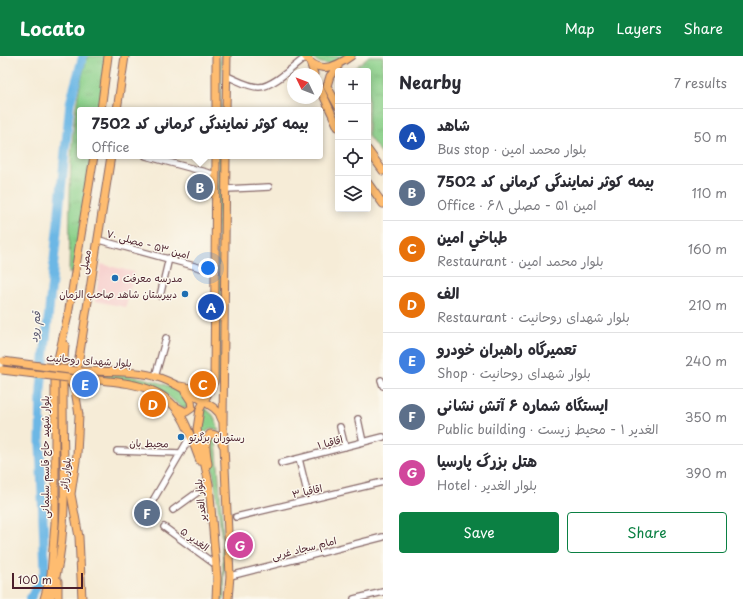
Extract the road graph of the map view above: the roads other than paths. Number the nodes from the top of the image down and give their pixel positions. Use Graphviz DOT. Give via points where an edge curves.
graph roads {
  1 [pos="108,56"];
  2 [pos="124,56"];
  3 [pos="216,56"];
  4 [pos="227,56"];
  5 [pos="351,56"];
  6 [pos="307,58"];
  7 [pos="339,65"];
  8 [pos="311,68"];
  9 [pos="227,76"];
  10 [pos="323,95"];
  11 [pos="337,104"];
  12 [pos="101,107"];
  13 [pos="117,107"];
  14 [pos="216,107"];
  15 [pos="226,107"];
  16 [pos="335,121"];
  17 [pos="371,154"];
  18 [pos="94,159"];
  19 [pos="111,159"];
  20 [pos="156,159"];
  21 [pos="216,159"];
  22 [pos="226,159"];
  23 [pos="383,171"];
  24 [pos="216,176"];
  25 [pos="269,187"];
  26 [pos="371,187"];
  27 [pos="226,189"];
  28 [pos="383,204"];
  29 [pos="98,240"];
  30 [pos="169,258"];
  31 [pos="216,272"];
  32 [pos="160,296"];
  33 [pos="68,314"];
  34 [pos="166,338"];
  35 [pos="1,361"];
  36 [pos="1,371"];
  37 [pos="77,371"];
  38 [pos="214,373"];
  39 [pos="155,377"];
  40 [pos="68,378"];
  41 [pos="381,380"];
  42 [pos="174,385"];
  43 [pos="212,386"];
  44 [pos="383,386"];
  45 [pos="224,388"];
  46 [pos="184,390"];
  47 [pos="204,402"];
  48 [pos="173,405"];
  49 [pos="358,419"];
  50 [pos="223,424"];
  51 [pos="340,427"];
  52 [pos="190,437"];
  53 [pos="383,437"];
  54 [pos="363,442"];
  55 [pos="345,447"];
  56 [pos="116,452"];
  57 [pos="181,452"];
  58 [pos="224,452"];
  59 [pos="299,459"];
  60 [pos="281,463"];
  61 [pos="383,482"];
  62 [pos="209,484"];
  63 [pos="310,500"];
  64 [pos="148,509"];
  65 [pos="173,510"];
  66 [pos="236,517"];
  67 [pos="164,528"];
  68 [pos="383,537"];
  69 [pos="216,565"];
  70 [pos="58,570"];
  71 [pos="230,576"];
  72 [pos="383,592"];
  73 [pos="44,599"];
  74 [pos="50,599"];
  75 [pos="58,599"];
  76 [pos="82,599"];
  77 [pos="216,599"];
  78 [pos="228,599"];
  79 [pos="354,599"];
  1 -- 12 [label="main road"];
  2 -- 13 [label="main road"];
  3 -- 14 [label="main road"];
  4 -- 9 [label="main road"];
  5 -- 7 [label="main road"];
  6 -- 7 [label="main road" via="325,68"];
  6 -- 8 [label="main road"];
  6 -- 9 [label="street" via="270,84 261,87"];
  7 -- 11 [label="main road" via="330,76 327,86"];
  9 -- 15 [label="main road"];
  10 -- 16 [label="main road"];
  17 -- 23 [label="main road"];
  18 -- 33 [label="main road, بلوار شهید حاج قاسم سلیمانی"];
  19 -- 29 [label="main road, مصلی"];
  20 -- 24 [label="street"];
  21 -- 24 [label="main road, بلوار الغدیر"];
  22 -- 27 [label="main road"];
  24 -- 31 [label="main road, بلوار الغدیر"];
  25 -- 27 [label="street"];
  26 -- 28 [label="main road"];
  27 -- 45 [label="main road"];
  29 -- 30 [label="street, امین ۵۳ - مصلی ۷۰"];
  29 -- 37 [label="main road, مصلی"];
  30 -- 31 [label="street, امین ۵۳ - مصلی ۷۰"];
  30 -- 32 [label="street"];
  31 -- 38 [label="main road, بلوار الغدیر"];
  33 -- 70 [label="main road, بلوار شهید حاج قاسم سلیمانی" via="62,373 63,484"];
  33 -- 73 [label="main road, بلوار شهید حاج قاسم سلیمانی" via="54,372 55,523 51,574"];
  34 -- 39 [label="street"];
  35 -- 37 [label="main road, بلوار شهدای روحانیت, bridge"];
  36 -- 40 [label="main road, بلوار شهدای روحانیت, bridge"];
  37 -- 39 [label="main road, بلوار شهدای روحانیت" via="137,373"];
  38 -- 42 [label="main road" via="209,384 200,388"];
  38 -- 43 [label="main road, بلوار الغدیر"];
  39 -- 42 [label="main road, بلوار شهدای روحانیت"];
  40 -- 48 [label="main road, بلوار شهدای روحانیت" via="144,387 164,397"];
  40 -- 76 [label="main road, بلوار زائر" via="75,390 79,415 71,494 79,537"];
  41 -- 44 [label="street"];
  42 -- 46 [label="main road"];
  43 -- 45 [label="main road" via="216,392"];
  43 -- 47 [label="main road, بلوار الغدیر"];
  45 -- 50 [label="main road"];
  46 -- 47 [label="main road"];
  46 -- 48 [label="main road" via="192,408 186,412"];
  47 -- 50 [label="main road" via="219,413"];
  47 -- 62 [label="main road, بلوار الغدیر" via="197,429"];
  48 -- 52 [label="main road"];
  49 -- 54 [label="street"];
  50 -- 58 [label="main road"];
  51 -- 55 [label="street"];
  52 -- 57 [label="street"];
  52 -- 62 [label="main road"];
  53 -- 54 [label="street, اقاقیا ۱"];
  54 -- 55 [label="street, اقاقیا ۱"];
  55 -- 59 [label="street, اقاقیا ۱"];
  56 -- 57 [label="street, محیط بان"];
  57 -- 64 [label="street"];
  58 -- 62 [label="main road" via="219,437 210,434 206,442"];
  58 -- 71 [label="main road"];
  59 -- 60 [label="street, اقاقیا ۱"];
  59 -- 63 [label="street"];
  61 -- 63 [label="street, اقاقیا ۳"];
  62 -- 65 [label="street"];
  62 -- 69 [label="main road, بلوار الغدیر"];
  63 -- 66 [label="street, اقاقیا ۳"];
  67 -- 69 [label="street, الغدیر ۵"];
  68 -- 71 [label="street, امام سجاد غربی"];
  69 -- 77 [label="main road, بلوار الغدیر"];
  70 -- 74 [label="main road, بلوار شهید حاج قاسم سلیمانی"];
  70 -- 75 [label="main road"];
  71 -- 78 [label="main road"];
  72 -- 79 [label="street"];
}
